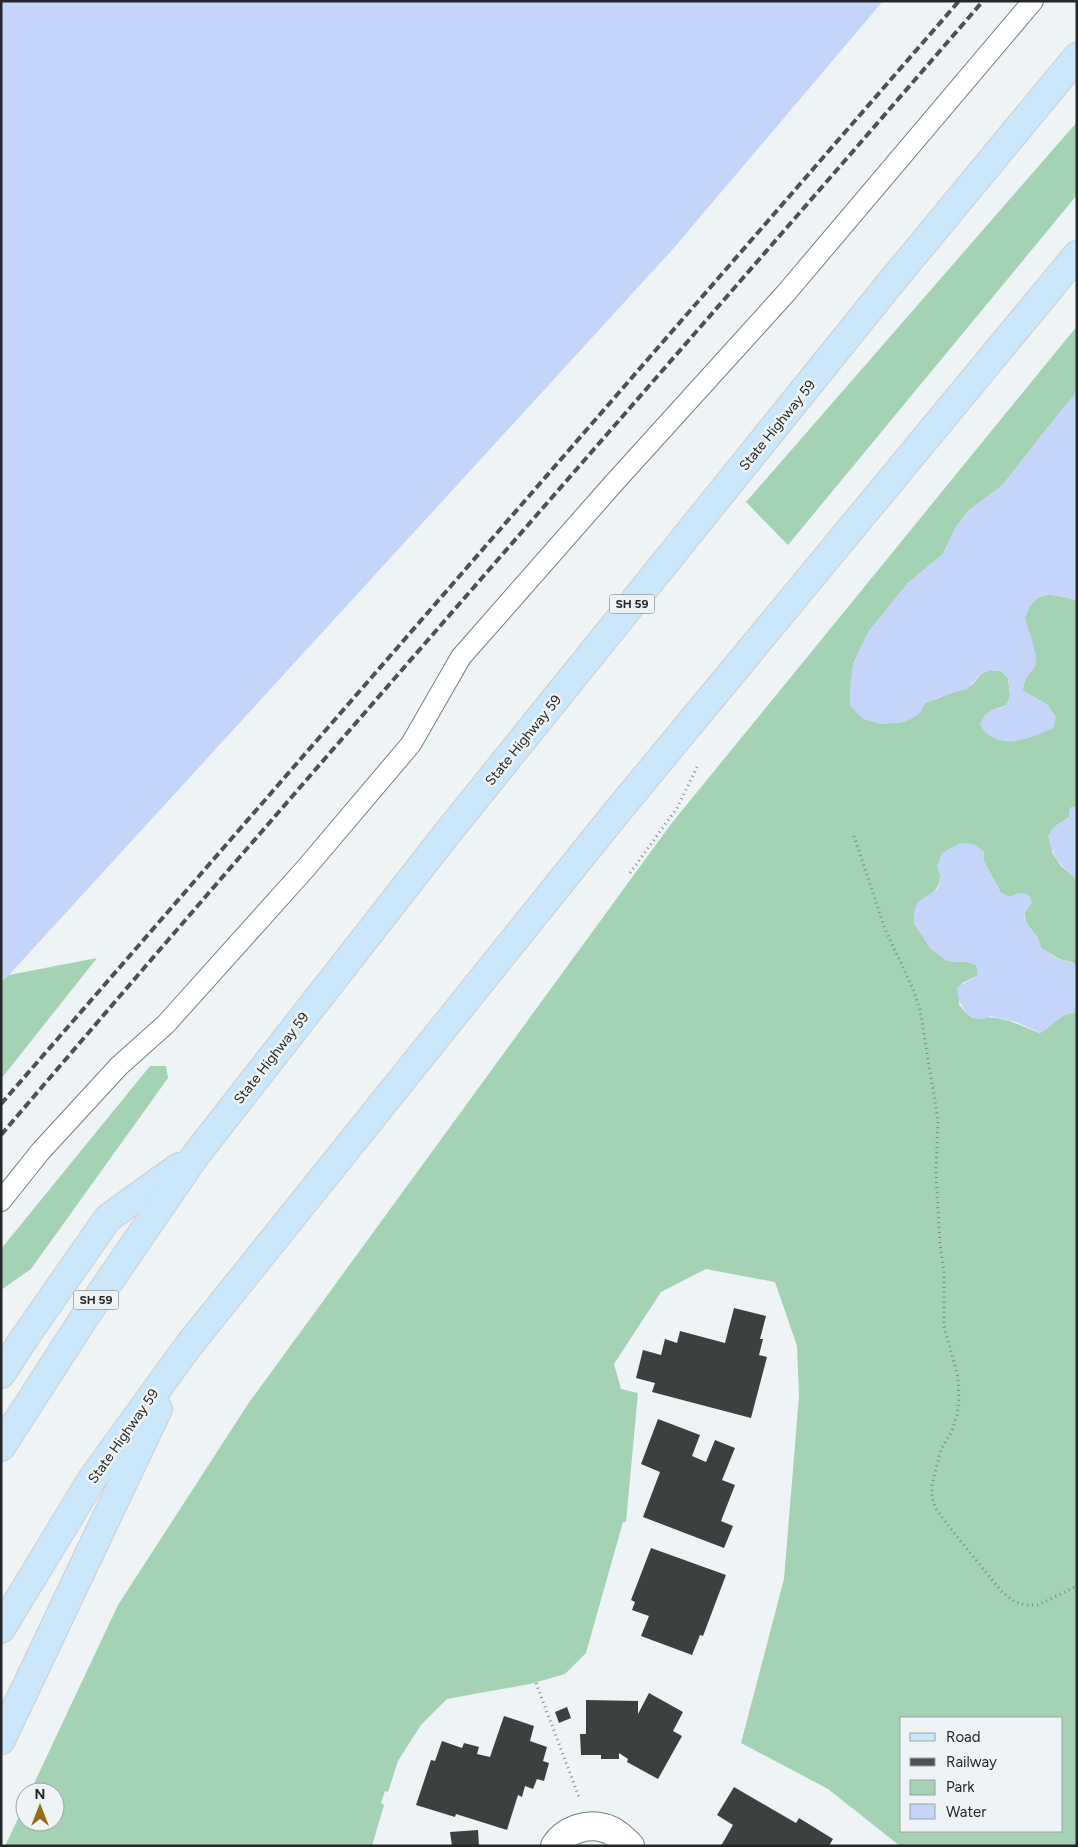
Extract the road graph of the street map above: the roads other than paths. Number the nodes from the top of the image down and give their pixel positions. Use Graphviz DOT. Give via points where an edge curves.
graph roads {
  1 [pos="1033,1"];
  2 [pos="1077,57"];
  3 [pos="1077,255"];
  4 [pos="195,1156"];
  5 [pos="1,1201"];
  6 [pos="189,1345"];
  7 [pos="1,1374"];
  8 [pos="1,1447"];
  9 [pos="1,1629"];
  10 [pos="1,1740"];
  11 [pos="555,1846"];
  12 [pos="630,1846"];
  1 -- 5 [label="lane" via="786,292 461,657 411,744 312,860 166,1024 119,1066 40,1152"];
  2 -- 4 [label="main road, State Highway 59 / SH 59" via="445,836"];
  3 -- 6 [label="main road, State Highway 59" via="616,813"];
  4 -- 7 [label="main road" via="108,1218"];
  4 -- 8 [label="main road, State Highway 59 / SH 59" via="86,1314"];
  6 -- 9 [label="main road, State Highway 59" via="92,1479"];
  6 -- 10 [label="main road"];
  11 -- 12 [label="street" via="560,1838 590,1826 606,1828"];
}
